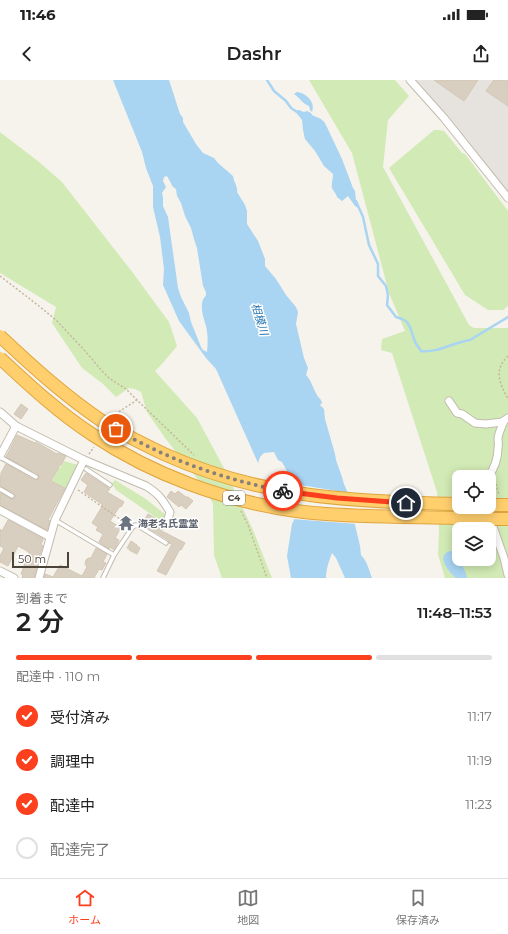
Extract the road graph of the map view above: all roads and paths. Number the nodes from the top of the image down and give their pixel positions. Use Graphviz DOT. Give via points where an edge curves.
graph roads {
  1 [pos="410,80"];
  2 [pos="508,198"];
  3 [pos="0,276"];
  4 [pos="0,336"];
  5 [pos="508,356"];
  6 [pos="0,358"];
  7 [pos="508,399"];
  8 [pos="137,400"];
  9 [pos="449,401"];
  10 [pos="0,412"];
  11 [pos="114,418"];
  12 [pos="506,419"];
  13 [pos="16,426"];
  14 [pos="94,447"];
  15 [pos="188,449"];
  16 [pos="0,457"];
  17 [pos="84,460"];
  18 [pos="102,468"];
  19 [pos="86,469"];
  20 [pos="492,470"];
  21 [pos="95,475"];
  22 [pos="36,477"];
  23 [pos="110,485"];
  24 [pos="72,486"];
  25 [pos="0,489"];
  26 [pos="12,496"];
  27 [pos="452,504"];
  28 [pos="496,505"];
  29 [pos="508,505"];
  30 [pos="0,510"];
  31 [pos="488,514"];
  32 [pos="120,519"];
  33 [pos="508,519"];
  34 [pos="55,520"];
  35 [pos="162,525"];
  36 [pos="50,537"];
  37 [pos="166,543"];
  38 [pos="114,555"];
  39 [pos="0,571"];
  40 [pos="508,575"];
  41 [pos="14,578"];
  42 [pos="39,578"];
  43 [pos="103,578"];
  1 -- 2 [label="street"];
  3 -- 8 [label="path" via="56,320 109,378"];
  4 -- 27 [label="highway, C4, bridge" via="56,387 103,421 147,446 200,469 253,485 311,495 369,501"];
  5 -- 7 [label="path" via="500,368 499,376"];
  6 -- 33 [label="highway, C4, bridge" via="72,421 98,438 134,460 213,492 295,511 366,516"];
  8 -- 11 [label="path" via="117,413"];
  8 -- 15 [label="path"];
  9 -- 12 [label="street" via="457,413 475,423 502,422"];
  10 -- 13 [label="street"];
  12 -- 20 [label="street" via="500,429"];
  13 -- 16 [label="street"];
  13 -- 17 [label="street"];
  14 -- 17 [label="path"];
  16 -- 22 [label="lane"];
  17 -- 18 [label="street"];
  17 -- 24 [label="street"];
  18 -- 21 [label="lane"];
  18 -- 35 [label="street" via="146,486 160,496 170,512"];
  19 -- 21 [label="lane"];
  21 -- 23 [label="lane"];
  24 -- 32 [label="path"];
  24 -- 34 [label="street"];
  25 -- 26 [label="lane"];
  28 -- 29 [label="highway, bridge"];
  30 -- 36 [label="street"];
  31 -- 40 [label="street"];
  34 -- 36 [label="street"];
  34 -- 38 [label="lane"];
  36 -- 42 [label="street"];
  37 -- 38 [label="lane" via="134,525"];
  38 -- 43 [label="lane"];
  39 -- 41 [label="street"];
}
